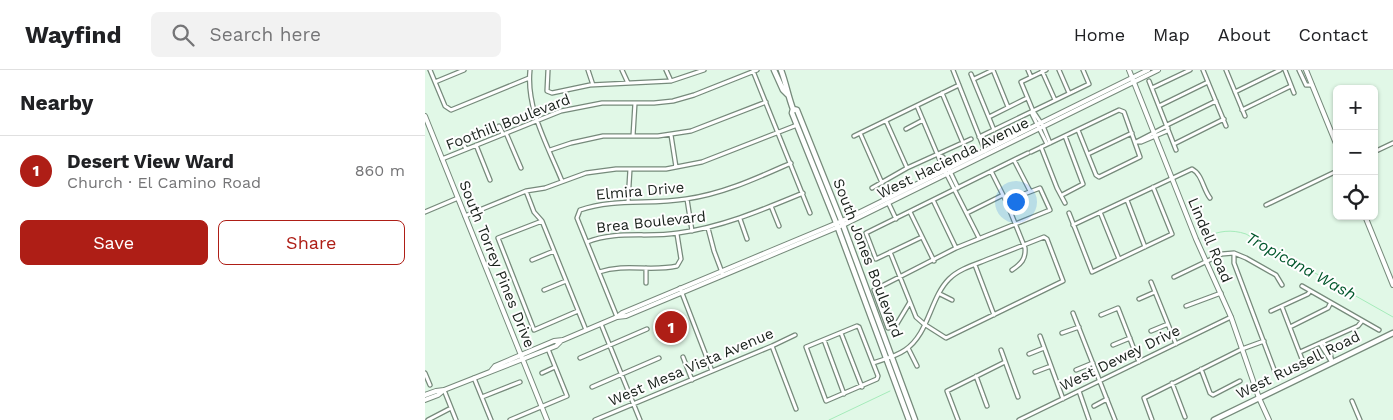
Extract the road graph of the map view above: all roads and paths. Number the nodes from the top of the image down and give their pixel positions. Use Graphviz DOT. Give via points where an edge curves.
graph roads {
  1 [pos="430,70"];
  2 [pos="464,70"];
  3 [pos="530,70"];
  4 [pos="548,70"];
  5 [pos="588,70"];
  6 [pos="623,70"];
  7 [pos="666,70"];
  8 [pos="704,70"];
  9 [pos="774,70"];
  10 [pos="781,70"];
  11 [pos="993,70"];
  12 [pos="1028,70"];
  13 [pos="1059,70"];
  14 [pos="1083,70"];
  15 [pos="1129,70"];
  16 [pos="1148,70"];
  17 [pos="1158,70"];
  18 [pos="1190,70"];
  19 [pos="1203,70"];
  20 [pos="1233,70"];
  21 [pos="1280,70"];
  22 [pos="1285,70"];
  23 [pos="1299,70"];
  24 [pos="1306,70"];
  25 [pos="697,71"];
  26 [pos="755,71"];
  27 [pos="955,71"];
  28 [pos="1044,71"];
  29 [pos="1226,71"];
  30 [pos="971,74"];
  31 [pos="1031,77"];
  32 [pos="529,78"];
  33 [pos="974,79"];
  34 [pos="1132,80"];
  35 [pos="671,81"];
  36 [pos="1149,81"];
  37 [pos="435,82"];
  38 [pos="1209,82"];
  39 [pos="628,83"];
  40 [pos="593,85"];
  41 [pos="959,85"];
  42 [pos="1312,85"];
  43 [pos="1291,86"];
  44 [pos="1152,88"];
  45 [pos="1235,92"];
  46 [pos="942,93"];
  47 [pos="1069,93"];
  48 [pos="1294,93"];
  49 [pos="788,95"];
  50 [pos="1027,98"];
  51 [pos="1055,100"];
  52 [pos="1216,101"];
  53 [pos="765,102"];
  54 [pos="635,103"];
  55 [pos="917,106"];
  56 [pos="1159,106"];
  57 [pos="1008,107"];
  58 [pos="793,109"];
  59 [pos="1242,110"];
  60 [pos="1033,111"];
  61 [pos="425,116"];
  62 [pos="1245,116"];
  63 [pos="989,117"];
  64 [pos="1224,119"];
  65 [pos="537,120"];
  66 [pos="923,120"];
  67 [pos="886,121"];
  68 [pos="797,125"];
  69 [pos="499,126"];
  70 [pos="1040,126"];
  71 [pos="1227,126"];
  72 [pos="1167,127"];
  73 [pos="906,129"];
  74 [pos="994,130"];
  75 [pos="1078,130"];
  76 [pos="505,133"];
  77 [pos="778,133"];
  78 [pos="861,133"];
  79 [pos="1132,133"];
  80 [pos="1154,134"];
  81 [pos="671,135"];
  82 [pos="633,136"];
  83 [pos="854,136"];
  84 [pos="1065,136"];
  85 [pos="1333,136"];
  86 [pos="979,137"];
  87 [pos="971,139"];
  88 [pos="462,141"];
  89 [pos="1136,142"];
  90 [pos="963,143"];
  91 [pos="1393,143"];
  92 [pos="1049,144"];
  93 [pos="1174,144"];
  94 [pos="476,145"];
  95 [pos="1041,147"];
  96 [pos="813,149"];
  97 [pos="466,150"];
  98 [pos="550,150"];
  99 [pos="1176,150"];
  100 [pos="1378,150"];
  101 [pos="807,152"];
  102 [pos="985,152"];
  103 [pos="939,154"];
  104 [pos="1088,154"];
  105 [pos="443,159"];
  106 [pos="1014,160"];
  107 [pos="791,163"];
  108 [pos="676,167"];
  109 [pos="521,168"];
  110 [pos="907,168"];
  111 [pos="630,169"];
  112 [pos="948,171"];
  113 [pos="991,171"];
  114 [pos="1333,173"];
  115 [pos="1172,178"];
  116 [pos="490,180"];
  117 [pos="562,181"];
  118 [pos="882,183"];
  119 [pos="1153,187"];
  120 [pos="872,188"];
  121 [pos="957,188"];
  122 [pos="526,191"];
  123 [pos="1030,191"];
  124 [pos="803,193"];
  125 [pos="1003,195"];
  126 [pos="1062,195"];
  127 [pos="458,198"];
  128 [pos="1210,198"];
  129 [pos="687,199"];
  130 [pos="933,200"];
  131 [pos="1127,200"];
  132 [pos="887,201"];
  133 [pos="1006,201"];
  134 [pos="628,202"];
  135 [pos="1065,203"];
  136 [pos="1266,205"];
  137 [pos="771,206"];
  138 [pos="425,212"];
  139 [pos="910,212"];
  140 [pos="967,212"];
  141 [pos="1069,212"];
  142 [pos="1100,212"];
  143 [pos="810,213"];
  144 [pos="465,216"];
  145 [pos="740,219"];
  146 [pos="896,219"];
  147 [pos="542,220"];
  148 [pos="1367,220"];
  149 [pos="842,223"];
  150 [pos="1015,224"];
  151 [pos="837,225"];
  152 [pos="1073,225"];
  153 [pos="779,226"];
  154 [pos="708,228"];
  155 [pos="692,231"];
  156 [pos="677,234"];
  157 [pos="922,237"];
  158 [pos="979,238"];
  159 [pos="747,239"];
  160 [pos="587,242"];
  161 [pos="1024,245"];
  162 [pos="1145,247"];
  163 [pos="956,248"];
  164 [pos="554,251"];
  165 [pos="890,252"];
  166 [pos="1234,253"];
  167 [pos="1119,259"];
  168 [pos="531,260"];
  169 [pos="934,261"];
  170 [pos="1206,262"];
  171 [pos="975,265"];
  172 [pos="646,268"];
  173 [pos="1012,270"];
  174 [pos="599,272"];
  175 [pos="722,273"];
  176 [pos="1174,276"];
  177 [pos="901,277"];
  178 [pos="566,281"];
  179 [pos="646,282"];
  180 [pos="1151,282"];
  181 [pos="1282,285"];
  182 [pos="1393,285"];
  183 [pos="1302,286"];
  184 [pos="544,290"];
  185 [pos="681,290"];
  186 [pos="1155,292"];
  187 [pos="1310,292"];
  188 [pos="1221,293"];
  189 [pos="940,294"];
  190 [pos="1139,298"];
  191 [pos="952,300"];
  192 [pos="910,302"];
  193 [pos="1330,304"];
  194 [pos="1186,306"];
  195 [pos="1282,307"];
  196 [pos="578,311"];
  197 [pos="1271,311"];
  198 [pos="1073,314"];
  199 [pos="994,315"];
  200 [pos="1101,315"];
  201 [pos="617,317"];
  202 [pos="1231,317"];
  203 [pos="1362,321"];
  204 [pos="601,324"];
  205 [pos="924,324"];
  206 [pos="1168,324"];
  207 [pos="1079,327"];
  208 [pos="1290,327"];
  209 [pos="647,329"];
  210 [pos="586,330"];
  211 [pos="1379,330"];
  212 [pos="1151,331"];
  213 [pos="841,333"];
  214 [pos="1062,333"];
  215 [pos="1393,333"];
  216 [pos="795,335"];
  217 [pos="1040,336"];
  218 [pos="1130,338"];
  219 [pos="563,340"];
  220 [pos="824,340"];
  221 [pos="1263,341"];
  222 [pos="1322,342"];
  223 [pos="1176,344"];
  224 [pos="610,345"];
  225 [pos="1113,345"];
  226 [pos="772,346"];
  227 [pos="908,348"];
  228 [pos="1044,348"];
  229 [pos="547,349"];
  230 [pos="1242,349"];
  231 [pos="1001,350"];
  232 [pos="1300,352"];
  233 [pos="1029,354"];
  234 [pos="683,356"];
  235 [pos="522,357"];
  236 [pos="892,357"];
  237 [pos="580,358"];
  238 [pos="659,358"];
  239 [pos="886,359"];
  240 [pos="1005,362"];
  241 [pos="1139,362"];
  242 [pos="1332,362"];
  243 [pos="873,363"];
  244 [pos="1093,363"];
  245 [pos="917,366"];
  246 [pos="1051,366"];
  247 [pos="555,367"];
  248 [pos="1305,367"];
  249 [pos="1201,369"];
  250 [pos="1076,370"];
  251 [pos="712,371"];
  252 [pos="542,372"];
  253 [pos="1035,372"];
  254 [pos="1275,372"];
  255 [pos="425,373"];
  256 [pos="621,374"];
  257 [pos="976,376"];
  258 [pos="474,378"];
  259 [pos="426,380"];
  260 [pos="692,380"];
  261 [pos="1100,381"];
  262 [pos="1240,381"];
  263 [pos="520,382"];
  264 [pos="1172,383"];
  265 [pos="430,385"];
  266 [pos="592,387"];
  267 [pos="862,387"];
  268 [pos="444,390"];
  269 [pos="1079,391"];
  270 [pos="845,394"];
  271 [pos="425,395"];
  272 [pos="482,397"];
  273 [pos="1018,397"];
  274 [pos="1259,398"];
  275 [pos="1063,399"];
  276 [pos="1107,399"];
  277 [pos="425,400"];
  278 [pos="1352,401"];
  279 [pos="903,403"];
  280 [pos="633,404"];
  281 [pos="987,406"];
  282 [pos="1094,406"];
  283 [pos="542,407"];
  284 [pos="451,408"];
  285 [pos="796,410"];
  286 [pos="1185,417"];
  287 [pos="915,418"];
  288 [pos="428,420"];
  289 [pos="456,420"];
  290 [pos="491,420"];
  291 [pos="510,420"];
  292 [pos="547,420"];
  293 [pos="595,420"];
  294 [pos="640,420"];
  295 [pos="909,420"];
  296 [pos="958,420"];
  297 [pos="1019,420"];
  298 [pos="1089,420"];
  299 [pos="1115,420"];
  300 [pos="1152,420"];
  301 [pos="1214,420"];
  302 [pos="1269,420"];
  303 [pos="1360,420"];
  1 -- 37 [label="street"];
  2 -- 37 [label="street"];
  3 -- 32 [label="street"];
  4 -- 40 [label="street" via="547,91 550,93"];
  5 -- 40 [label="street"];
  6 -- 39 [label="street"];
  7 -- 35 [label="street"];
  8 -- 25 [label="street"];
  9 -- 49 [label="main road, South Jones Boulevard"];
  10 -- 49 [label="main road, South Jones Boulevard"];
  11 -- 33 [label="street"];
  11 -- 57 [label="street"];
  12 -- 31 [label="street"];
  13 -- 47 [label="street"];
  14 -- 47 [label="street" via="1089,84"];
  15 -- 34 [label="main road, Lindell Road"];
  16 -- 34 [label="main road, West Hacienda Avenue"];
  17 -- 34 [label="main road, West Hacienda Avenue"];
  18 -- 44 [label="street"];
  19 -- 38 [label="street"];
  20 -- 29 [label="street"];
  21 -- 45 [label="street"];
  22 -- 43 [label="street"];
  23 -- 42 [label="street" via="1305,84"];
  24 -- 42 [label="main road"];
  25 -- 35 [label="street"];
  26 -- 53 [label="street"];
  26 -- 54 [label="street, Foothill Boulevard" via="683,98"];
  27 -- 41 [label="street"];
  28 -- 31 [label="street"];
  28 -- 51 [label="street"];
  29 -- 45 [label="street"];
  30 -- 33 [label="street"];
  31 -- 50 [label="street" via="1021,82"];
  32 -- 37 [label="street" via="451,110 445,106"];
  32 -- 65 [label="street"];
  33 -- 63 [label="street"];
  34 -- 70 [label="main road, West Hacienda Avenue"];
  34 -- 80 [label="main road, Lindell Road"];
  35 -- 39 [label="street"];
  36 -- 44 [label="street"];
  38 -- 52 [label="street"];
  38 -- 56 [label="street"];
  39 -- 40 [label="street"];
  41 -- 46 [label="street"];
  41 -- 86 [label="street"];
  42 -- 85 [label="main road"];
  43 -- 48 [label="street"];
  43 -- 59 [label="street"];
  44 -- 56 [label="street"];
  45 -- 59 [label="street"];
  46 -- 55 [label="street"];
  46 -- 90 [label="street"];
  47 -- 51 [label="street"];
  49 -- 58 [label="main road, South Jones Boulevard"];
  50 -- 57 [label="street"];
  50 -- 60 [label="street"];
  51 -- 60 [label="street"];
  52 -- 64 [label="street"];
  52 -- 72 [label="street"];
  53 -- 77 [label="street"];
  53 -- 81 [label="street" via="708,126"];
  54 -- 65 [label="street, Foothill Boulevard" via="580,106"];
  54 -- 82 [label="street"];
  55 -- 66 [label="street"];
  55 -- 67 [label="street"];
  56 -- 72 [label="street"];
  57 -- 63 [label="street"];
  58 -- 68 [label="main road, South Jones Boulevard"];
  58 -- 96 [label="main road, South Jones Boulevard" via="797,110"];
  59 -- 62 [label="street"];
  60 -- 70 [label="street"];
  60 -- 74 [label="street"];
  61 -- 105 [label="main road, South Torrey Pines Drive"];
  63 -- 74 [label="street"];
  64 -- 71 [label="street"];
  64 -- 93 [label="street"];
  65 -- 76 [label="street, Foothill Boulevard"];
  65 -- 98 [label="street"];
  66 -- 73 [label="street"];
  66 -- 103 [label="street"];
  67 -- 78 [label="street"];
  67 -- 110 [label="street"];
  68 -- 77 [label="street"];
  68 -- 101 [label="main road, South Jones Boulevard"];
  69 -- 76 [label="street"];
  70 -- 92 [label="street"];
  70 -- 102 [label="main road, West Hacienda Avenue"];
  72 -- 80 [label="street" via="1167,131"];
  72 -- 93 [label="street"];
  74 -- 86 [label="street"];
  75 -- 79 [label="street" via="1121,110"];
  75 -- 84 [label="street"];
  75 -- 104 [label="street"];
  76 -- 94 [label="street, Foothill Boulevard"];
  76 -- 109 [label="street"];
  77 -- 107 [label="street"];
  77 -- 108 [label="street" via="711,159"];
  78 -- 83 [label="street"];
  78 -- 118 [label="street"];
  79 -- 89 [label="street"];
  79 -- 104 [label="street"];
  80 -- 89 [label="street"];
  80 -- 115 [label="main road, Lindell Road"];
  81 -- 82 [label="street"];
  81 -- 108 [label="street"];
  82 -- 98 [label="street" via="603,136"];
  84 -- 92 [label="street"];
  84 -- 126 [label="street" via="1083,184"];
  86 -- 102 [label="street"];
  87 -- 90 [label="street"];
  88 -- 97 [label="street"];
  89 -- 104 [label="street" via="1140,157 1099,177"];
  90 -- 103 [label="street"];
  91 -- 100 [label="street"];
  92 -- 95 [label="street"];
  93 -- 99 [label="street"];
  94 -- 97 [label="street, Foothill Boulevard"];
  94 -- 116 [label="street"];
  95 -- 106 [label="street"];
  95 -- 126 [label="street"];
  96 -- 101 [label="main road"];
  96 -- 149 [label="main road, South Jones Boulevard"];
  97 -- 105 [label="street, Foothill Boulevard"];
  98 -- 117 [label="street"];
  101 -- 151 [label="main road, South Jones Boulevard"];
  102 -- 112 [label="main road, West Hacienda Avenue"];
  103 -- 110 [label="street"];
  103 -- 112 [label="street"];
  105 -- 127 [label="main road, South Torrey Pines Drive"];
  106 -- 113 [label="street"];
  106 -- 123 [label="street"];
  107 -- 124 [label="street"];
  107 -- 129 [label="street, Elmira Drive" via="733,187"];
  108 -- 111 [label="street"];
  110 -- 118 [label="street"];
  111 -- 117 [label="street" via="594,171"];
  111 -- 134 [label="street"];
  112 -- 121 [label="street"];
  112 -- 132 [label="main road, West Hacienda Avenue"];
  113 -- 121 [label="street"];
  113 -- 125 [label="street"];
  114 -- 136 [label="street"];
  115 -- 119 [label="street"];
  115 -- 128 [label="street" via="1194,170"];
  115 -- 170 [label="main road, Lindell Road"];
  117 -- 122 [label="street"];
  118 -- 120 [label="street"];
  119 -- 131 [label="street"];
  119 -- 162 [label="street" via="1171,234"];
  121 -- 130 [label="street"];
  121 -- 140 [label="street"];
  122 -- 144 [label="street"];
  122 -- 147 [label="street" via="534,212"];
  123 -- 133 [label="street"];
  123 -- 150 [label="street" via="1041,189 1050,210"];
  124 -- 137 [label="street, Brea Boulevard"];
  124 -- 143 [label="street"];
  125 -- 133 [label="street"];
  125 -- 140 [label="street"];
  126 -- 135 [label="street"];
  127 -- 138 [label="street"];
  127 -- 144 [label="main road, South Torrey Pines Drive"];
  129 -- 134 [label="street, Elmira Drive"];
  129 -- 155 [label="street"];
  130 -- 139 [label="street"];
  130 -- 163 [label="street"];
  131 -- 142 [label="street"];
  131 -- 162 [label="street"];
  132 -- 146 [label="street"];
  132 -- 149 [label="main road, West Hacienda Avenue"];
  133 -- 150 [label="street"];
  134 -- 160 [label="street, Elmira Drive" via="607,202 579,210 577,218"];
  137 -- 145 [label="street, Brea Boulevard"];
  137 -- 153 [label="street"];
  139 -- 146 [label="street"];
  139 -- 157 [label="street"];
  140 -- 158 [label="street"];
  141 -- 152 [label="street"];
  142 -- 152 [label="street"];
  142 -- 167 [label="street"];
  144 -- 235 [label="main road, South Torrey Pines Drive"];
  145 -- 154 [label="street, Brea Boulevard"];
  145 -- 159 [label="street"];
  146 -- 165 [label="street" via="866,233 876,259"];
  147 -- 164 [label="street"];
  147 -- 196 [label="street" via="497,238 534,330"];
  148 -- 182 [label="main road"];
  149 -- 151 [label="main road, West Hacienda Avenue"];
  149 -- 236 [label="main road, South Jones Boulevard"];
  150 -- 158 [label="street"];
  150 -- 161 [label="street"];
  151 -- 175 [label="main road, West Hacienda Avenue"];
  151 -- 239 [label="main road, South Jones Boulevard"];
  152 -- 167 [label="street" via="1092,272"];
  154 -- 155 [label="street, Brea Boulevard"];
  154 -- 175 [label="street"];
  155 -- 156 [label="street, Brea Boulevard"];
  156 -- 160 [label="street, Brea Boulevard" via="613,234"];
  156 -- 172 [label="street" via="679,264"];
  157 -- 165 [label="street"];
  157 -- 169 [label="street"];
  158 -- 163 [label="street"];
  160 -- 174 [label="street"];
  161 -- 171 [label="street"];
  161 -- 173 [label="street" via="1023,261"];
  161 -- 199 [label="street" via="1045,237 1063,279"];
  162 -- 167 [label="street"];
  163 -- 169 [label="street"];
  164 -- 168 [label="street"];
  164 -- 178 [label="street"];
  165 -- 177 [label="street"];
  166 -- 170 [label="street" via="1222,254"];
  166 -- 181 [label="street" via="1276,276"];
  166 -- 221 [label="street" via="1234,263"];
  169 -- 177 [label="street"];
  170 -- 176 [label="street"];
  170 -- 188 [label="main road, Lindell Road"];
  171 -- 189 [label="street" via="954,274"];
  171 -- 199 [label="street"];
  172 -- 174 [label="street" via="618,267"];
  172 -- 179 [label="street"];
  174 -- 201 [label="street"];
  175 -- 185 [label="main road, West Hacienda Avenue"];
  177 -- 192 [label="street"];
  177 -- 192 [label="street" via="873,290 887,327 895,327"];
  178 -- 184 [label="street"];
  178 -- 196 [label="street"];
  180 -- 186 [label="street"];
  183 -- 187 [label="street"];
  185 -- 201 [label="main road, West Hacienda Avenue" via="626,316"];
  185 -- 251 [label="street"];
  186 -- 190 [label="street"];
  186 -- 206 [label="street"];
  187 -- 193 [label="street"];
  187 -- 195 [label="street"];
  188 -- 194 [label="street"];
  188 -- 202 [label="main road, Lindell Road"];
  189 -- 191 [label="street"];
  189 -- 205 [label="street"];
  192 -- 205 [label="street" via="916,317"];
  193 -- 203 [label="street"];
  193 -- 208 [label="street"];
  195 -- 197 [label="street"];
  195 -- 208 [label="street"];
  196 -- 210 [label="street"];
  198 -- 207 [label="street"];
  199 -- 205 [label="street" via="946,338"];
  200 -- 218 [label="street" via="1118,308"];
  201 -- 204 [label="main road, West Hacienda Avenue"];
  202 -- 223 [label="street, West Dewey Drive"];
  202 -- 230 [label="main road, Lindell Road"];
  203 -- 211 [label="street"];
  203 -- 222 [label="street" via="1358,326"];
  204 -- 210 [label="main road, West Hacienda Avenue"];
  204 -- 224 [label="street"];
  205 -- 227 [label="street"];
  206 -- 212 [label="street"];
  206 -- 223 [label="street"];
  207 -- 214 [label="street"];
  207 -- 244 [label="street"];
  208 -- 232 [label="street"];
  209 -- 224 [label="street"];
  210 -- 219 [label="main road, West Hacienda Avenue"];
  213 -- 220 [label="street"];
  213 -- 243 [label="street" via="859,327"];
  213 -- 267 [label="street"];
  215 -- 242 [label="main road, West Russell Road"];
  216 -- 226 [label="street, West Mesa Vista Avenue"];
  217 -- 228 [label="street"];
  218 -- 225 [label="street"];
  218 -- 241 [label="street"];
  219 -- 229 [label="main road, West Hacienda Avenue"];
  219 -- 235 [label="main road, West Hacienda Avenue" via="554,341"];
  220 -- 270 [label="street"];
  220 -- 270 [label="street" via="806,347 826,401"];
  221 -- 230 [label="street"];
  221 -- 254 [label="street"];
  222 -- 232 [label="street"];
  222 -- 242 [label="street"];
  223 -- 241 [label="street, West Dewey Drive"];
  224 -- 237 [label="street"];
  224 -- 256 [label="street"];
  226 -- 251 [label="street, West Mesa Vista Avenue"];
  226 -- 285 [label="street"];
  227 -- 236 [label="street"];
  227 -- 245 [label="street"];
  228 -- 233 [label="street"];
  228 -- 246 [label="street"];
  229 -- 235 [label="main road, West Hacienda Avenue"];
  229 -- 247 [label="street"];
  230 -- 249 [label="street"];
  230 -- 274 [label="main road, Lindell Road"];
  231 -- 240 [label="street"];
  232 -- 248 [label="street"];
  234 -- 260 [label="street"];
  235 -- 258 [label="main road, West Hacienda Avenue"];
  235 -- 283 [label="main road, South Torrey Pines Drive"];
  236 -- 239 [label="street"];
  236 -- 287 [label="main road, South Jones Boulevard"];
  238 -- 256 [label="street"];
  239 -- 243 [label="street"];
  239 -- 279 [label="main road, South Jones Boulevard"];
  240 -- 257 [label="street"];
  240 -- 273 [label="street"];
  241 -- 261 [label="street, West Dewey Drive"];
  242 -- 274 [label="main road, West Russell Road"];
  243 -- 267 [label="street" via="877,379"];
  244 -- 250 [label="street"];
  244 -- 261 [label="street"];
  246 -- 253 [label="street"];
  246 -- 275 [label="street"];
  247 -- 252 [label="street"];
  247 -- 283 [label="street" via="567,396"];
  249 -- 262 [label="street" via="1213,395"];
  249 -- 264 [label="street"];
  251 -- 260 [label="street, West Mesa Vista Avenue"];
  255 -- 259 [label="street"];
  256 -- 266 [label="street"];
  256 -- 280 [label="street"];
  257 -- 281 [label="street"];
  257 -- 296 [label="street" via="947,391"];
  258 -- 268 [label="main road, West Hacienda Avenue"];
  258 -- 272 [label="street"];
  259 -- 265 [label="street"];
  260 -- 280 [label="street, West Mesa Vista Avenue"];
  261 -- 269 [label="street, West Dewey Drive"];
  261 -- 276 [label="street"];
  263 -- 272 [label="street"];
  264 -- 286 [label="street"];
  264 -- 300 [label="street" via="1144,398"];
  267 -- 270 [label="street"];
  268 -- 271 [label="main road, West Hacienda Avenue"];
  268 -- 277 [label="main road, West Hacienda Avenue"];
  268 -- 284 [label="street"];
  269 -- 275 [label="street, West Dewey Drive"];
  269 -- 298 [label="street"];
  272 -- 290 [label="street"];
  274 -- 301 [label="main road, West Russell Road"];
  274 -- 302 [label="main road, Lindell Road"];
  275 -- 297 [label="street, West Dewey Drive"];
  276 -- 282 [label="street"];
  276 -- 299 [label="street"];
  278 -- 303 [label="street"];
  279 -- 287 [label="main road"];
  279 -- 295 [label="main road, South Jones Boulevard"];
  280 -- 293 [label="street, West Mesa Vista Avenue"];
  280 -- 294 [label="street"];
  283 -- 291 [label="street"];
  283 -- 292 [label="main road, South Torrey Pines Drive"];
  284 -- 288 [label="street"];
  284 -- 289 [label="street"];
}
